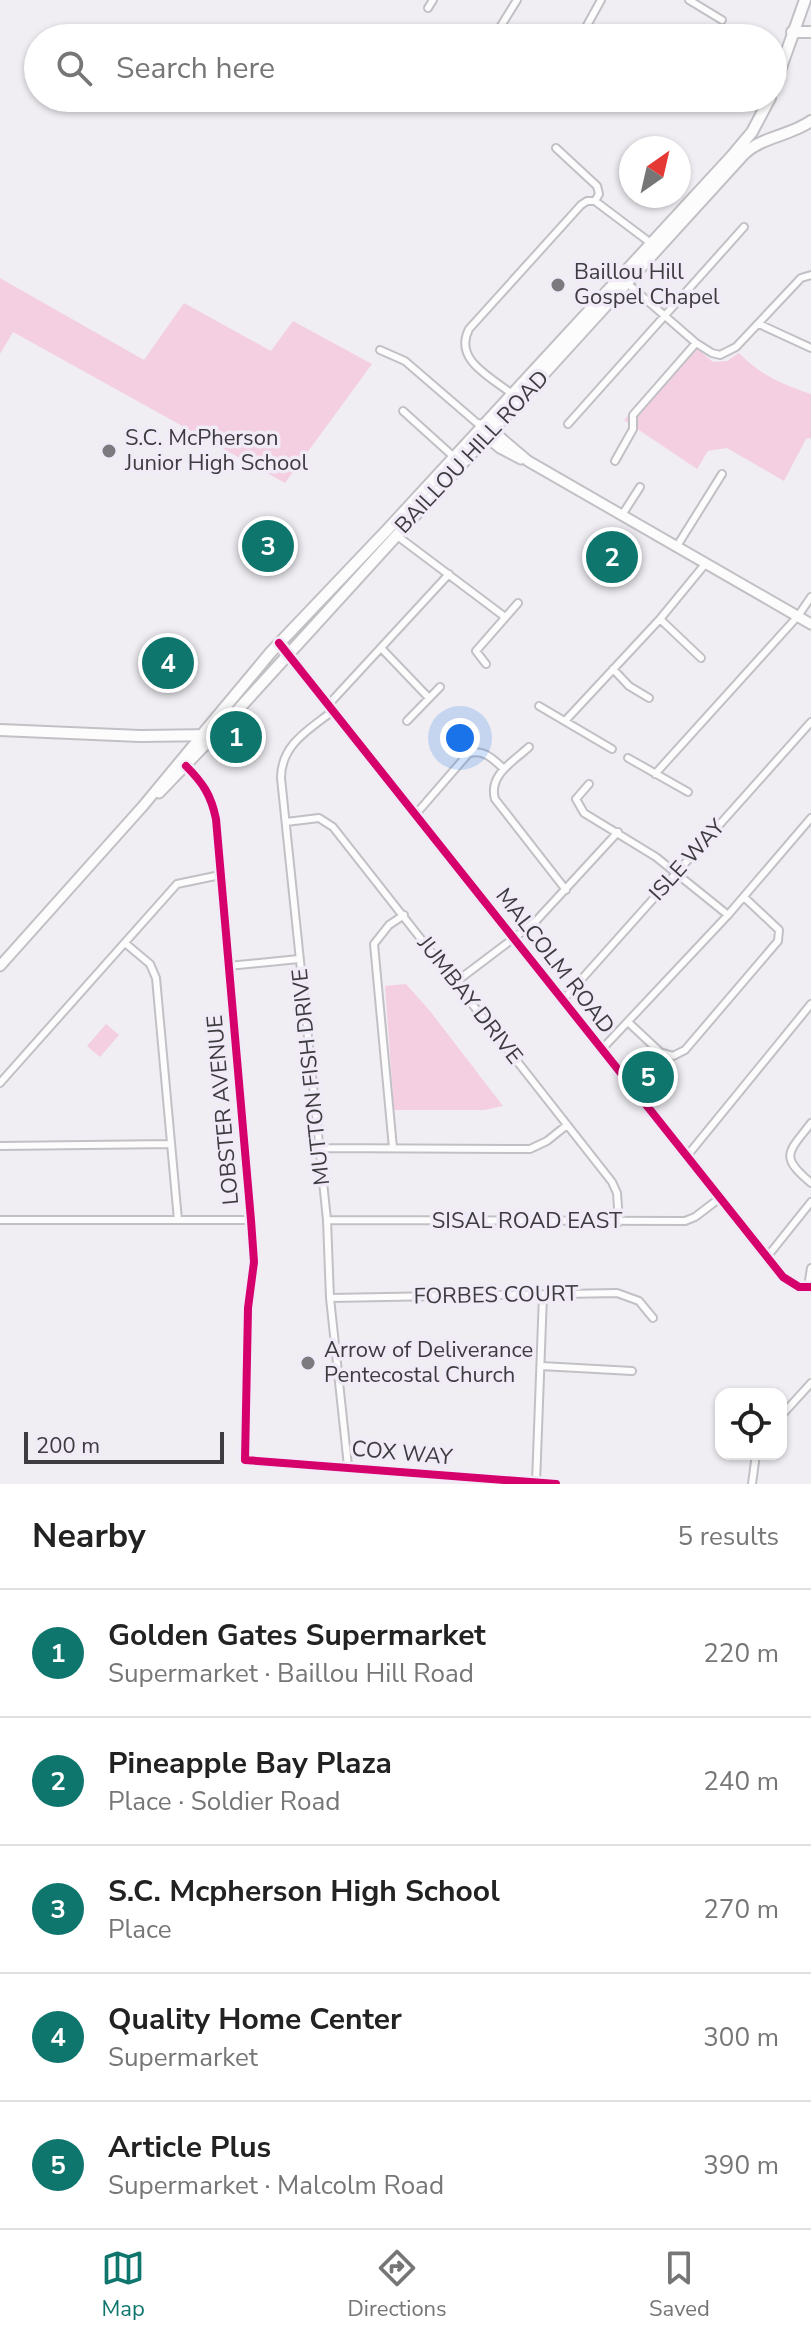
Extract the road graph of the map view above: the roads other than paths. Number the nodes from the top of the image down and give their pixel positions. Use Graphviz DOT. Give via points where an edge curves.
graph roads {
  1 [pos="433,0"];
  2 [pos="517,0"];
  3 [pos="601,0"];
  4 [pos="689,0"];
  5 [pos="805,0"];
  6 [pos="428,8"];
  7 [pos="722,20"];
  8 [pos="811,20"];
  9 [pos="502,24"];
  10 [pos="588,24"];
  11 [pos="792,32"];
  12 [pos="811,32"];
  13 [pos="787,47"];
  14 [pos="763,112"];
  15 [pos="811,121"];
  16 [pos="756,125"];
  17 [pos="770,138"];
  18 [pos="556,148"];
  19 [pos="595,201"];
  20 [pos="744,227"];
  21 [pos="652,244"];
  22 [pos="811,275"];
  23 [pos="627,283"];
  24 [pos="666,316"];
  25 [pos="759,324"];
  26 [pos="696,343"];
  27 [pos="811,348"];
  28 [pos="380,350"];
  29 [pos="512,394"];
  30 [pos="403,411"];
  31 [pos="568,424"];
  32 [pos="484,429"];
  33 [pos="454,457"];
  34 [pos="615,461"];
  35 [pos="722,474"];
  36 [pos="640,487"];
  37 [pos="622,515"];
  38 [pos="392,532"];
  39 [pos="677,546"];
  40 [pos="706,563"];
  41 [pos="449,574"];
  42 [pos="811,597"];
  43 [pos="518,603"];
  44 [pos="798,616"];
  45 [pos="505,617"];
  46 [pos="660,619"];
  47 [pos="811,624"];
  48 [pos="279,643"];
  49 [pos="382,649"];
  50 [pos="288,652"];
  51 [pos="701,658"];
  52 [pos="486,664"];
  53 [pos="613,669"];
  54 [pos="440,687"];
  55 [pos="429,698"];
  56 [pos="649,698"];
  57 [pos="539,706"];
  58 [pos="332,707"];
  59 [pos="216,716"];
  60 [pos="407,721"];
  61 [pos="565,721"];
  62 [pos="811,722"];
  63 [pos="0,730"];
  64 [pos="181,735"];
  65 [pos="215,735"];
  66 [pos="201,736"];
  67 [pos="529,747"];
  68 [pos="612,749"];
  69 [pos="628,758"];
  70 [pos="186,766"];
  71 [pos="504,769"];
  72 [pos="655,774"];
  73 [pos="589,784"];
  74 [pos="688,792"];
  75 [pos="147,802"];
  76 [pos="416,814"];
  77 [pos="811,818"];
  78 [pos="286,822"];
  79 [pos="618,832"];
  80 [pos="676,873"];
  81 [pos="220,875"];
  82 [pos="566,890"];
  83 [pos="744,897"];
  84 [pos="404,915"];
  85 [pos="728,915"];
  86 [pos="515,939"];
  87 [pos="125,943"];
  88 [pos="299,959"];
  89 [pos="0,966"];
  90 [pos="228,966"];
  91 [pos="457,981"];
  92 [pos="563,1000"];
  93 [pos="811,1004"];
  94 [pos="628,1022"];
  95 [pos="602,1049"];
  96 [pos="0,1083"];
  97 [pos="811,1123"];
  98 [pos="567,1125"];
  99 [pos="171,1144"];
  100 [pos="0,1146"];
  101 [pos="319,1148"];
  102 [pos="393,1148"];
  103 [pos="687,1156"];
  104 [pos="811,1183"];
  105 [pos="720,1198"];
  106 [pos="811,1202"];
  107 [pos="0,1220"];
  108 [pos="178,1220"];
  109 [pos="251,1220"];
  110 [pos="327,1220"];
  111 [pos="619,1222"];
  112 [pos="767,1257"];
  113 [pos="811,1268"];
  114 [pos="810,1287"];
  115 [pos="543,1295"];
  116 [pos="330,1298"];
  117 [pos="653,1318"];
  118 [pos="541,1366"];
  119 [pos="632,1371"];
  120 [pos="811,1383"];
  121 [pos="787,1409"];
  122 [pos="245,1460"];
  123 [pos="755,1460"];
  124 [pos="348,1466"];
  125 [pos="536,1483"];
  126 [pos="556,1484"];
  127 [pos="752,1484"];
  1 -- 6 [label="street"];
  2 -- 9 [label="street"];
  3 -- 10 [label="street"];
  4 -- 7 [label="street"];
  5 -- 11 [label="main road"];
  8 -- 12 [label="main road"];
  11 -- 12 [label="main road"];
  11 -- 13 [label="main road"];
  14 -- 16 [label="main road, BAILLOU HILL ROAD"];
  15 -- 17 [label="main road, BAILLOU HILL ROAD"];
  16 -- 17 [label="main road"];
  16 -- 21 [label="main road, BAILLOU HILL ROAD"];
  17 -- 23 [label="main road, BAILLOU HILL ROAD" via="744,154"];
  18 -- 19 [label="street" via="597,186"];
  19 -- 21 [label="street"];
  19 -- 29 [label="street" via="581,205 464,337 468,357"];
  20 -- 24 [label="street"];
  21 -- 29 [label="main road, BAILLOU HILL ROAD"];
  22 -- 25 [label="street" via="795,283"];
  23 -- 24 [label="street"];
  23 -- 32 [label="main road, BAILLOU HILL ROAD"];
  24 -- 26 [label="street"];
  24 -- 31 [label="street"];
  25 -- 26 [label="street" via="720,355"];
  25 -- 27 [label="street"];
  26 -- 34 [label="street" via="633,415 633,429"];
  28 -- 32 [label="street" via="405,361"];
  29 -- 32 [label="main road, BAILLOU HILL ROAD"];
  30 -- 33 [label="street"];
  32 -- 33 [label="main road, BAILLOU HILL ROAD"];
  32 -- 37 [label="main road"];
  32 -- 38 [label="main road, BAILLOU HILL ROAD"];
  33 -- 38 [label="main road, BAILLOU HILL ROAD"];
  35 -- 39 [label="street"];
  36 -- 37 [label="street"];
  37 -- 39 [label="main road"];
  38 -- 41 [label="street"];
  38 -- 48 [label="main road, BAILLOU HILL ROAD"];
  38 -- 50 [label="main road, BAILLOU HILL ROAD"];
  39 -- 40 [label="main road"];
  40 -- 44 [label="main road"];
  40 -- 46 [label="street"];
  41 -- 45 [label="street"];
  41 -- 49 [label="street, MUTTON FISH DRIVE"];
  42 -- 44 [label="street"];
  43 -- 45 [label="street"];
  44 -- 47 [label="main road"];
  44 -- 72 [label="street"];
  45 -- 52 [label="street" via="476,651"];
  46 -- 51 [label="street"];
  46 -- 53 [label="street"];
  48 -- 50 [label="street, MALCOLM ROAD"];
  48 -- 59 [label="main road, BAILLOU HILL ROAD"];
  49 -- 55 [label="street"];
  49 -- 58 [label="street, MUTTON FISH DRIVE"];
  50 -- 58 [label="street, MALCOLM ROAD"];
  50 -- 65 [label="main road, BAILLOU HILL ROAD"];
  53 -- 56 [label="street"];
  53 -- 61 [label="street"];
  54 -- 55 [label="street"];
  55 -- 60 [label="street"];
  57 -- 61 [label="street"];
  58 -- 76 [label="street, MALCOLM ROAD"];
  58 -- 78 [label="street, MUTTON FISH DRIVE" via="283,758"];
  59 -- 64 [label="main road"];
  59 -- 66 [label="main road, BAILLOU HILL ROAD"];
  61 -- 68 [label="street"];
  62 -- 80 [label="street, ISLE WAY"];
  63 -- 64 [label="main road"];
  64 -- 66 [label="main road"];
  65 -- 66 [label="main road"];
  65 -- 70 [label="main road, BAILLOU HILL ROAD"];
  66 -- 75 [label="main road, BAILLOU HILL ROAD"];
  67 -- 71 [label="street"];
  69 -- 72 [label="street"];
  70 -- 75 [label="main road, BAILLOU HILL ROAD"];
  70 -- 81 [label="street, LOBSTER AVENUE" via="212,798"];
  71 -- 76 [label="street" via="483,753 468,754"];
  71 -- 82 [label="street" via="494,784 495,799"];
  72 -- 74 [label="street"];
  73 -- 79 [label="street" via="576,799 578,807"];
  75 -- 89 [label="main road, BAILLOU HILL ROAD"];
  76 -- 86 [label="street, MALCOLM ROAD"];
  77 -- 83 [label="street"];
  78 -- 84 [label="street, JUMBAY DRIVE" via="327,822"];
  78 -- 88 [label="street, MUTTON FISH DRIVE"];
  79 -- 80 [label="street"];
  79 -- 82 [label="street"];
  80 -- 85 [label="street"];
  80 -- 92 [label="street, ISLE WAY"];
  81 -- 87 [label="street" via="177,884"];
  81 -- 90 [label="street, LOBSTER AVENUE"];
  82 -- 86 [label="street"];
  83 -- 85 [label="street"];
  83 -- 94 [label="street" via="779,930 778,941 685,1050 673,1056 660,1052"];
  84 -- 91 [label="street, JUMBAY DRIVE"];
  84 -- 102 [label="street" via="374,944"];
  85 -- 94 [label="street"];
  86 -- 91 [label="street"];
  86 -- 92 [label="street, MALCOLM ROAD"];
  87 -- 96 [label="street"];
  87 -- 99 [label="street" via="150,964 156,978"];
  88 -- 90 [label="street"];
  88 -- 101 [label="street, MUTTON FISH DRIVE"];
  90 -- 109 [label="street, LOBSTER AVENUE"];
  91 -- 98 [label="street, JUMBAY DRIVE"];
  92 -- 95 [label="street, MALCOLM ROAD"];
  93 -- 103 [label="street"];
  94 -- 95 [label="street"];
  95 -- 103 [label="street, MALCOLM ROAD"];
  97 -- 104 [label="street" via="790,1155 793,1168"];
  98 -- 102 [label="street" via="530,1149"];
  98 -- 111 [label="street, JUMBAY DRIVE" via="612,1182"];
  99 -- 100 [label="street"];
  99 -- 108 [label="street"];
  101 -- 102 [label="street"];
  101 -- 110 [label="street, MUTTON FISH DRIVE"];
  103 -- 105 [label="street, MALCOLM ROAD"];
  105 -- 111 [label="street, SISAL ROAD EAST" via="685,1221"];
  105 -- 112 [label="street, MALCOLM ROAD"];
  106 -- 112 [label="street"];
  107 -- 108 [label="street"];
  108 -- 109 [label="street"];
  109 -- 122 [label="street, LOBSTER AVENUE" via="254,1262"];
  110 -- 111 [label="street, SISAL ROAD EAST"];
  110 -- 116 [label="street, MUTTON FISH DRIVE"];
  112 -- 114 [label="street, MALCOLM ROAD" via="791,1283"];
  113 -- 114 [label="street"];
  115 -- 116 [label="street, FORBES COURT"];
  115 -- 117 [label="street, FORBES COURT" via="617,1293 639,1301"];
  115 -- 118 [label="street"];
  116 -- 124 [label="street, MUTTON FISH DRIVE"];
  118 -- 119 [label="street"];
  118 -- 125 [label="street"];
  120 -- 121 [label="street"];
  122 -- 124 [label="street, COX WAY"];
  123 -- 127 [label="street"];
  124 -- 125 [label="street, COX WAY"];
  125 -- 126 [label="street, COX WAY"];
}
